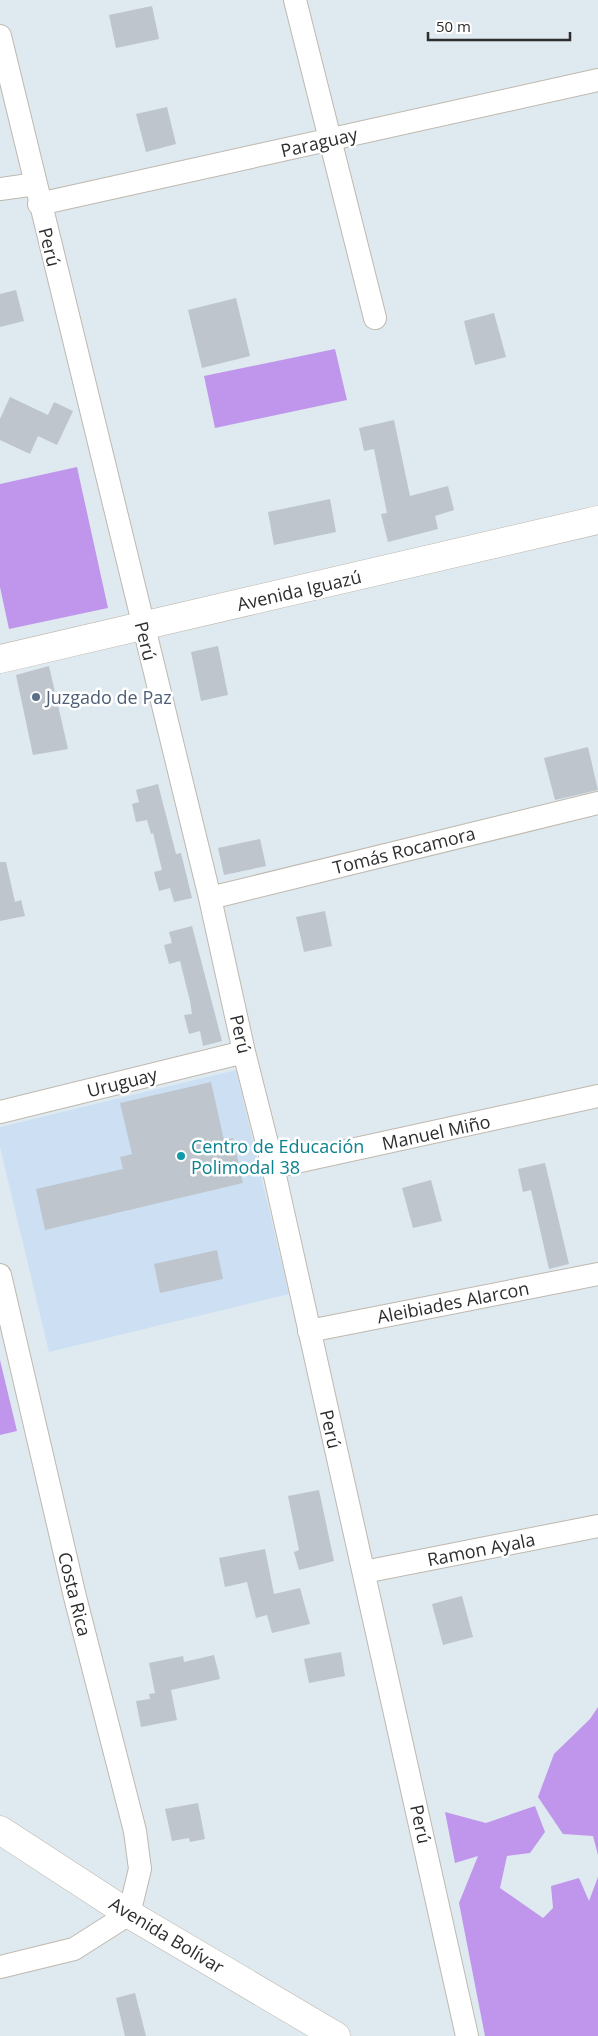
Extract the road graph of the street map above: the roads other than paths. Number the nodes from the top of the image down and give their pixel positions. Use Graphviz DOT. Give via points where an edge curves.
graph roads {
  1 [pos="294,0"];
  2 [pos="0,36"];
  3 [pos="598,80"];
  4 [pos="330,139"];
  5 [pos="0,189"];
  6 [pos="38,194"];
  7 [pos="375,318"];
  8 [pos="598,520"];
  9 [pos="143,627"];
  10 [pos="0,659"];
  11 [pos="598,803"];
  12 [pos="210,898"];
  13 [pos="244,1052"];
  14 [pos="598,1096"];
  15 [pos="0,1112"];
  16 [pos="273,1167"];
  17 [pos="598,1274"];
  18 [pos="0,1275"];
  19 [pos="309,1331"];
  20 [pos="598,1526"];
  21 [pos="364,1572"];
  22 [pos="0,1830"];
  23 [pos="129,1914"];
  24 [pos="0,1967"];
  25 [pos="336,2036"];
  26 [pos="467,2036"];
  1 -- 4 [label="street"];
  2 -- 6 [label="street, Perú"];
  3 -- 4 [label="street, Paraguay"];
  4 -- 6 [label="street, Paraguay"];
  4 -- 7 [label="street"];
  5 -- 6 [label="street, Paraguay"];
  6 -- 9 [label="street, Perú"];
  8 -- 9 [label="main road, Avenida Iguazú"];
  9 -- 10 [label="main road, Avenida Iguazú"];
  9 -- 12 [label="street, Perú"];
  11 -- 12 [label="street, Tomás Rocamora"];
  12 -- 13 [label="street, Perú"];
  13 -- 15 [label="street, Uruguay"];
  13 -- 16 [label="street, Perú"];
  14 -- 16 [label="street, Manuel Miño"];
  16 -- 19 [label="street, Perú"];
  17 -- 19 [label="street, Aleibiades Alarcon"];
  18 -- 23 [label="street, Costa Rica" via="75,1597 135,1831 140,1869"];
  19 -- 21 [label="street, Perú"];
  20 -- 21 [label="street, Ramon Ayala"];
  21 -- 26 [label="street, Perú"];
  22 -- 23 [label="main road, Avenida Bolívar"];
  23 -- 24 [label="street" via="74,1949"];
  23 -- 25 [label="main road, Avenida Bolívar"];
}
